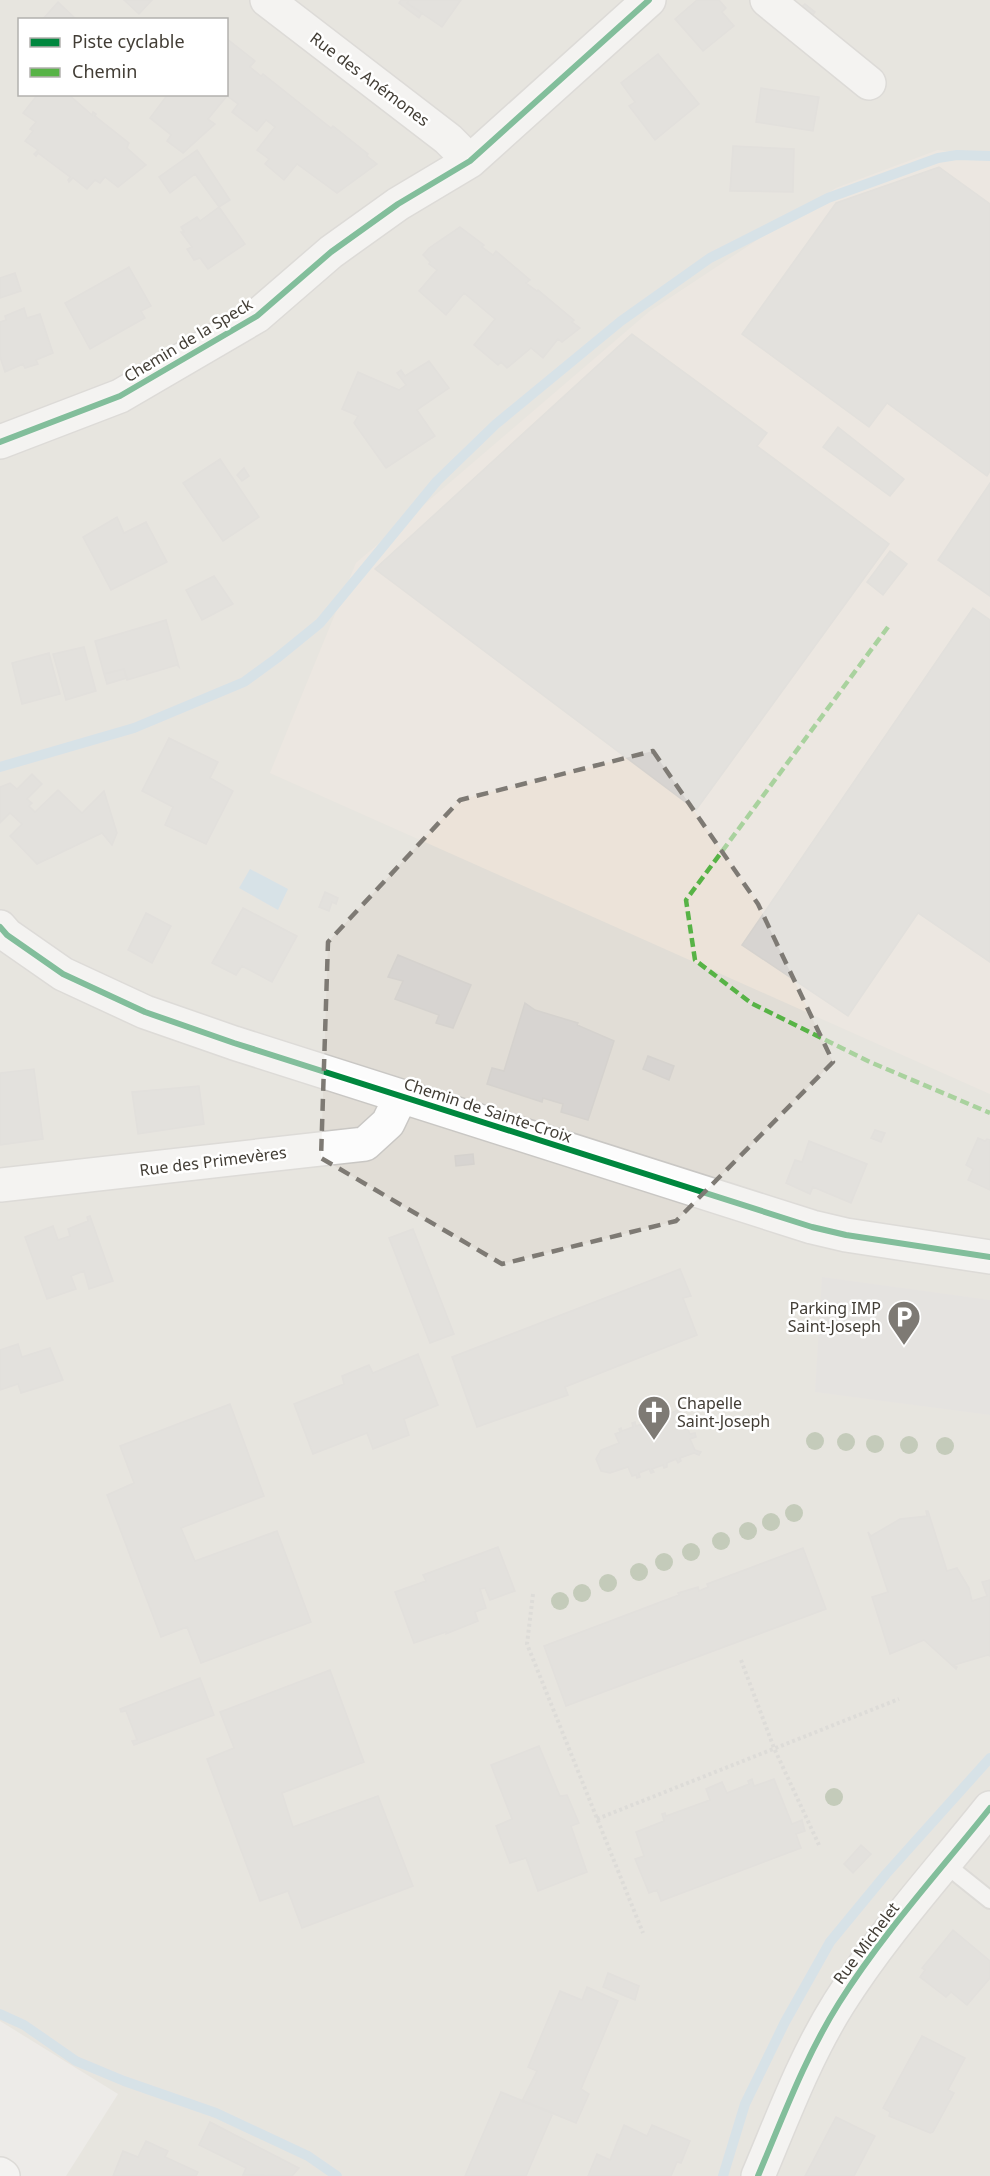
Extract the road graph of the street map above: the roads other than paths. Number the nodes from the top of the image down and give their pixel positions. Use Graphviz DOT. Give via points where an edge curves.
graph roads {
  1 [pos="267,0"];
  2 [pos="649,0"];
  3 [pos="767,0"];
  4 [pos="869,83"];
  5 [pos="470,161"];
  6 [pos="0,442"];
  7 [pos="0,927"];
  8 [pos="401,1096"];
  9 [pos="0,1185"];
  10 [pos="990,1257"];
  11 [pos="990,1808"];
  12 [pos="945,1864"];
  13 [pos="990,1900"];
  14 [pos="758,2176"];
  1 -- 5 [label="street, Rue des Anémones" via="448,139"];
  2 -- 5 [label="street, Chemin de la Speck"];
  3 -- 4 [label="street"];
  5 -- 6 [label="street, Chemin de la Speck" via="398,204 331,252 257,316 120,396"];
  7 -- 8 [label="street, Chemin de Sainte-Croix" via="63,974 144,1012"];
  8 -- 9 [label="street, Rue des Primevères" via="388,1123 365,1144"];
  8 -- 10 [label="street, Chemin de Sainte-Croix" via="812,1227"];
  11 -- 12 [label="street, Rue Michelet"];
  12 -- 13 [label="lane"];
  12 -- 14 [label="street, Rue Michelet" via="877,1947 838,2005 802,2072"];
}
